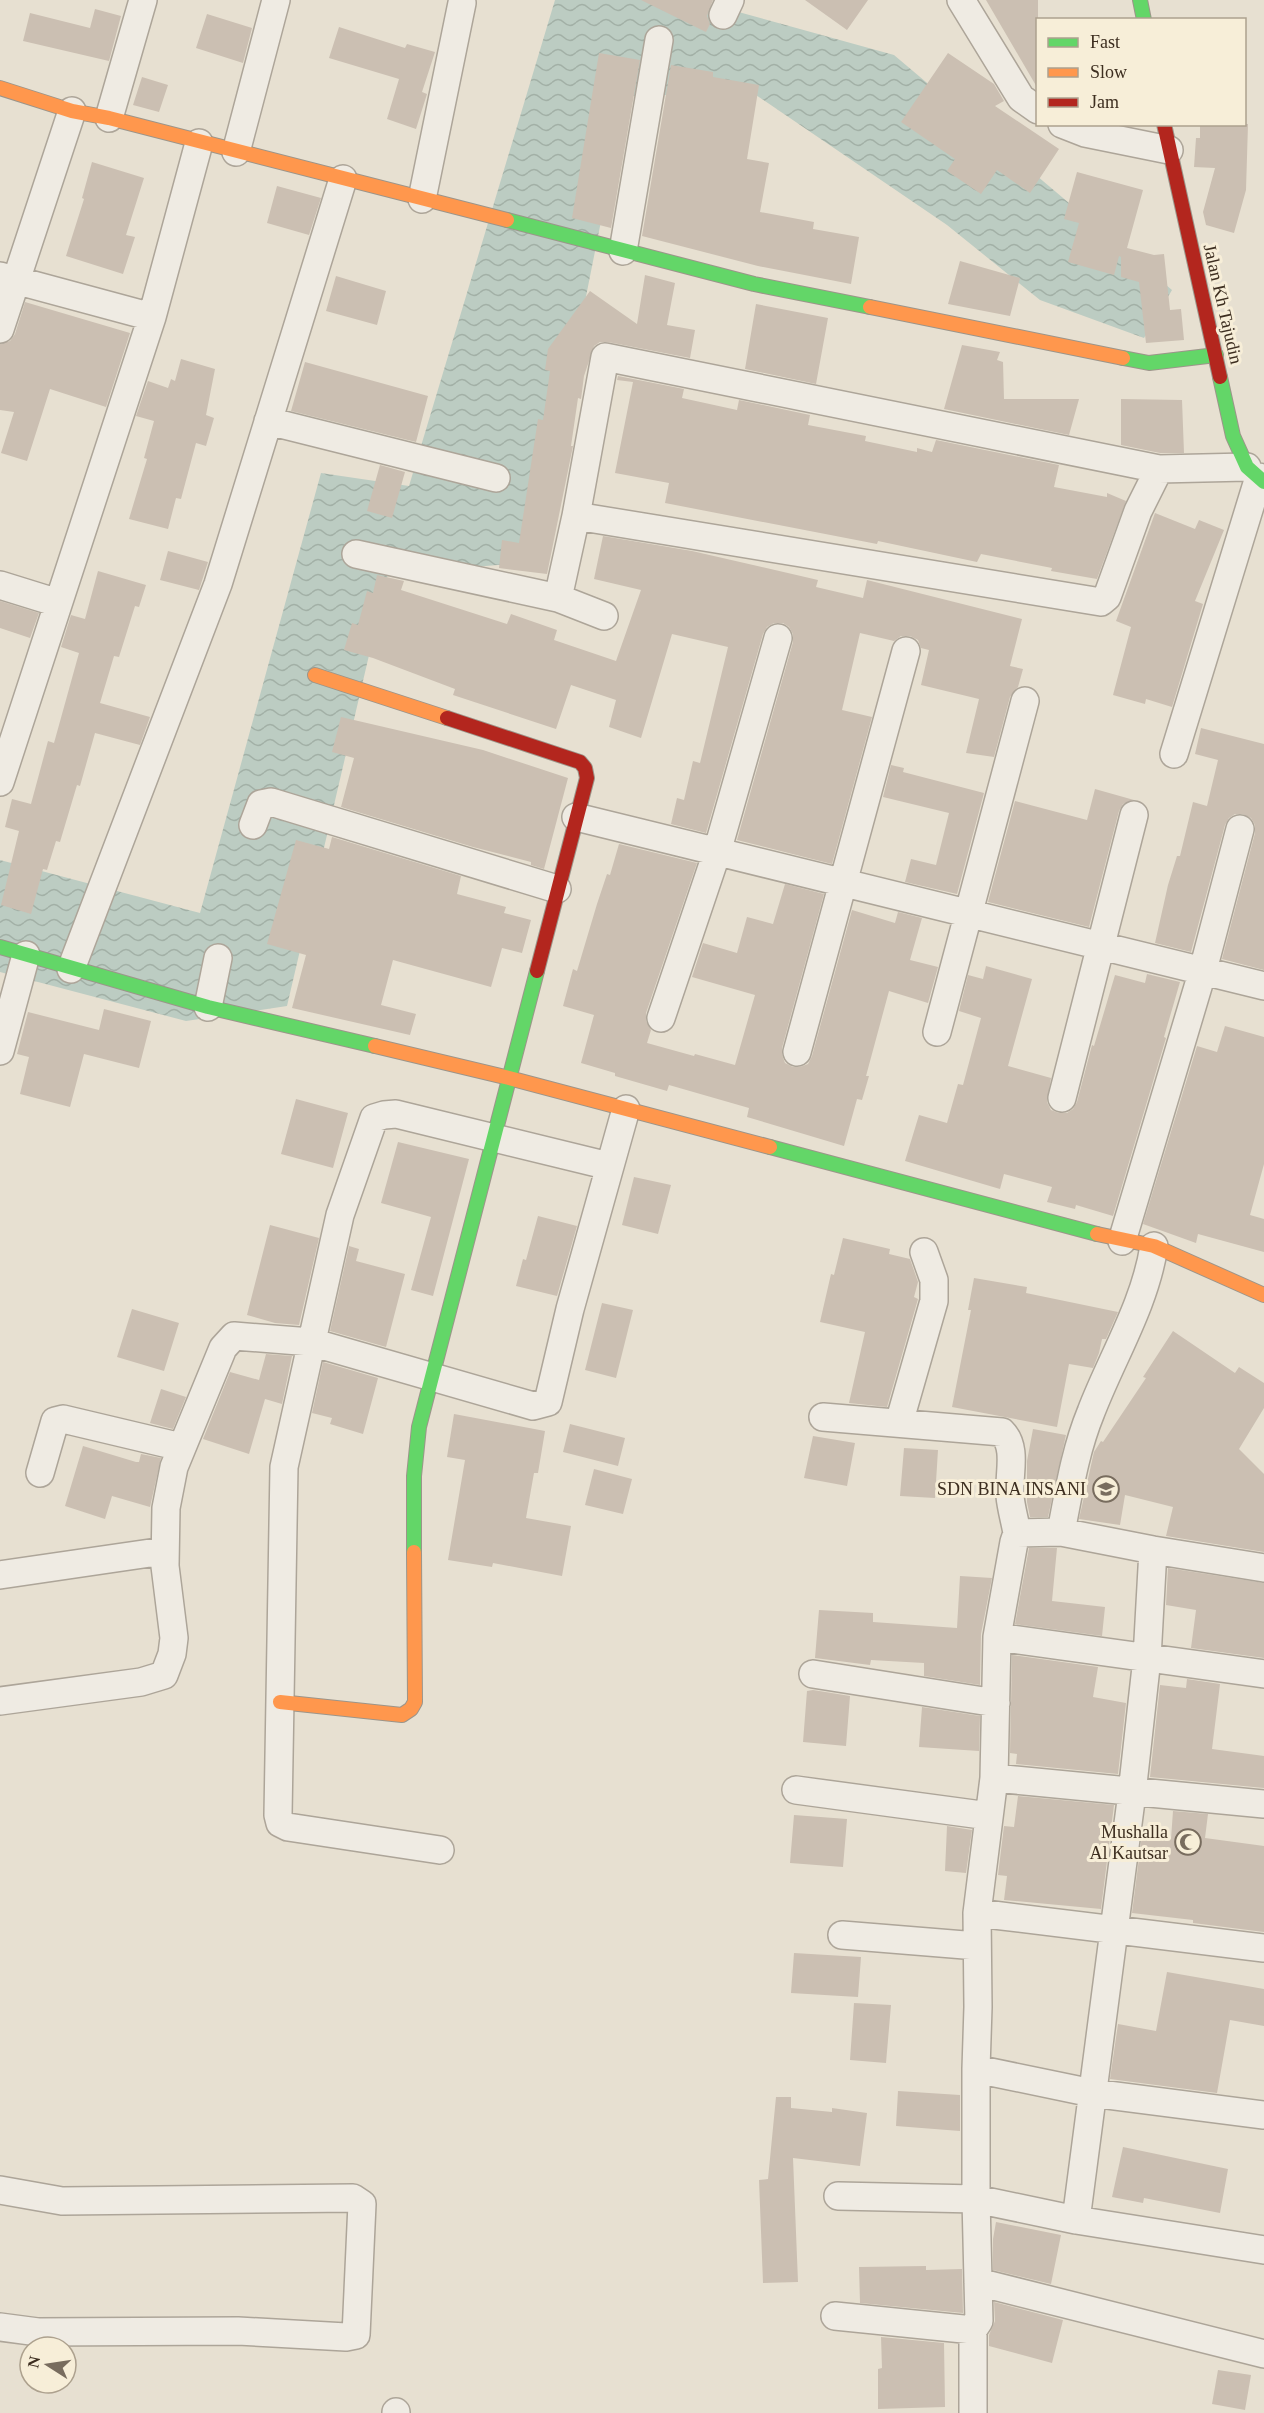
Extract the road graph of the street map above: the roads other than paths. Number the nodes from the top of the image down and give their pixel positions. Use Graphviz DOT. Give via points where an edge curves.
graph roads {
  1 [pos="143,0"];
  2 [pos="276,0"];
  3 [pos="1140,0"];
  4 [pos="462,3"];
  5 [pos="972,4"];
  6 [pos="1144,18"];
  7 [pos="659,40"];
  8 [pos="0,88"];
  9 [pos="1036,109"];
  10 [pos="72,111"];
  11 [pos="109,118"];
  12 [pos="1067,126"];
  13 [pos="1166,137"];
  14 [pos="199,143"];
  15 [pos="236,152"];
  16 [pos="343,179"];
  17 [pos="422,199"];
  18 [pos="623,251"];
  19 [pos="9,279"];
  20 [pos="152,317"];
  21 [pos="0,329"];
  22 [pos="1216,355"];
  23 [pos="268,421"];
  24 [pos="1159,469"];
  25 [pos="1257,476"];
  26 [pos="496,478"];
  27 [pos="576,516"];
  28 [pos="356,554"];
  29 [pos="0,585"];
  30 [pos="558,598"];
  31 [pos="58,603"];
  32 [pos="604,616"];
  33 [pos="778,638"];
  34 [pos="906,651"];
  35 [pos="315,675"];
  36 [pos="1025,701"];
  37 [pos="1174,754"];
  38 [pos="0,782"];
  39 [pos="1134,815"];
  40 [pos="576,817"];
  41 [pos="253,825"];
  42 [pos="1240,829"];
  43 [pos="717,852"];
  44 [pos="843,882"];
  45 [pos="557,889"];
  46 [pos="969,913"];
  47 [pos="1100,945"];
  48 [pos="0,947"];
  49 [pos="78,952"];
  50 [pos="26,955"];
  51 [pos="1203,970"];
  52 [pos="1264,986"];
  53 [pos="661,1018"];
  54 [pos="937,1032"];
  55 [pos="0,1051"];
  56 [pos="797,1052"];
  57 [pos="509,1078"];
  58 [pos="1062,1098"];
  59 [pos="626,1109"];
  60 [pos="493,1139"];
  61 [pos="609,1166"];
  62 [pos="1122,1241"];
  63 [pos="1153,1250"];
  64 [pos="924,1252"];
  65 [pos="1264,1295"];
  66 [pos="311,1342"];
  67 [pos="431,1376"];
  68 [pos="823,1417"];
  69 [pos="898,1423"];
  70 [pos="181,1447"];
  71 [pos="40,1473"];
  72 [pos="1061,1532"];
  73 [pos="1017,1533"];
  74 [pos="1153,1550"];
  75 [pos="164,1551"];
  76 [pos="1264,1568"];
  77 [pos="0,1575"];
  78 [pos="998,1636"];
  79 [pos="1147,1658"];
  80 [pos="813,1674"];
  81 [pos="1264,1674"];
  82 [pos="0,1701"];
  83 [pos="280,1702"];
  84 [pos="996,1703"];
  85 [pos="994,1778"];
  86 [pos="796,1790"];
  87 [pos="1132,1793"];
  88 [pos="1264,1804"];
  89 [pos="989,1816"];
  90 [pos="440,1850"];
  91 [pos="977,1912"];
  92 [pos="1113,1929"];
  93 [pos="842,1935"];
  94 [pos="977,1946"];
  95 [pos="1264,1948"];
  96 [pos="976,2069"];
  97 [pos="1092,2093"];
  98 [pos="1264,2115"];
  99 [pos="0,2190"];
  100 [pos="838,2196"];
  101 [pos="976,2199"];
  102 [pos="1076,2220"];
  103 [pos="1264,2250"];
  104 [pos="978,2282"];
  105 [pos="835,2316"];
  106 [pos="0,2327"];
  107 [pos="973,2330"];
  108 [pos="1264,2354"];
  109 [pos="973,2413"];
  1 -- 11 [label="street"];
  2 -- 15 [label="street"];
  3 -- 6 [label="street"];
  4 -- 17 [label="street"];
  5 -- 9 [label="street" via="1021,98"];
  7 -- 18 [label="street"];
  8 -- 10 [label="street"];
  10 -- 11 [label="street"];
  10 -- 19 [label="street"];
  11 -- 14 [label="street"];
  12 -- 13 [label="street" via="1085,133"];
  13 -- 22 [label="street, Jalan Kh Tajudin"];
  14 -- 15 [label="street"];
  14 -- 20 [label="street"];
  15 -- 16 [label="street"];
  16 -- 17 [label="street"];
  16 -- 23 [label="street"];
  17 -- 18 [label="street"];
  18 -- 22 [label="street" via="754,284 1149,363"];
  19 -- 20 [label="street"];
  19 -- 21 [label="street"];
  20 -- 31 [label="street"];
  22 -- 25 [label="street, Jalan Kh Tajudin" via="1233,436"];
  23 -- 26 [label="street"];
  23 -- 49 [label="street" via="218,584"];
  24 -- 25 [label="street"];
  24 -- 27 [label="street" via="1138,511 1107,597 1101,602"];
  24 -- 27 [label="street" via="605,357"];
  25 -- 37 [label="street"];
  27 -- 30 [label="street"];
  28 -- 30 [label="street"];
  29 -- 31 [label="street"];
  30 -- 32 [label="street"];
  31 -- 38 [label="street"];
  33 -- 43 [label="street"];
  34 -- 44 [label="street"];
  35 -- 40 [label="street" via="580,762 587,778"];
  36 -- 46 [label="street"];
  39 -- 47 [label="street"];
  40 -- 43 [label="street"];
  40 -- 45 [label="street"];
  41 -- 45 [label="street" via="261,804 278,803"];
  42 -- 51 [label="street"];
  43 -- 44 [label="street"];
  43 -- 53 [label="street"];
  44 -- 46 [label="street"];
  44 -- 56 [label="street"];
  45 -- 57 [label="street"];
  46 -- 47 [label="street"];
  46 -- 54 [label="street"];
  47 -- 51 [label="street"];
  47 -- 58 [label="street"];
  48 -- 50 [label="street"];
  49 -- 50 [label="street"];
  49 -- 57 [label="street" via="213,982"];
  50 -- 55 [label="street"];
  51 -- 52 [label="street"];
  51 -- 62 [label="street"];
  57 -- 59 [label="street"];
  57 -- 60 [label="street"];
  59 -- 61 [label="street"];
  59 -- 62 [label="street"];
  60 -- 61 [label="street"];
  60 -- 66 [label="street" via="396,1114 374,1118 340,1215"];
  60 -- 67 [label="street"];
  61 -- 67 [label="street" via="548,1402 533,1406"];
  62 -- 63 [label="street"];
  63 -- 65 [label="street"];
  63 -- 72 [label="street" via="1145,1287 1076,1452"];
  64 -- 69 [label="street" via="934,1280 934,1301"];
  66 -- 67 [label="street"];
  66 -- 70 [label="street" via="234,1336 223,1348"];
  66 -- 83 [label="street" via="284,1467"];
  67 -- 83 [label="street" via="415,1467 414,1706 397,1715"];
  68 -- 69 [label="street"];
  69 -- 73 [label="street" via="1002,1432 1010,1447 1010,1496"];
  70 -- 71 [label="street" via="63,1419 55,1422"];
  70 -- 75 [label="street" via="166,1508"];
  72 -- 73 [label="street"];
  72 -- 74 [label="street"];
  73 -- 78 [label="street"];
  74 -- 76 [label="street"];
  74 -- 79 [label="street"];
  75 -- 77 [label="street"];
  75 -- 82 [label="street" via="174,1638 164,1675 141,1682"];
  78 -- 79 [label="street"];
  78 -- 84 [label="street"];
  79 -- 81 [label="street"];
  79 -- 87 [label="street"];
  80 -- 84 [label="street"];
  83 -- 90 [label="street" via="280,1823"];
  84 -- 85 [label="street"];
  85 -- 87 [label="street"];
  85 -- 89 [label="street"];
  86 -- 89 [label="street"];
  87 -- 88 [label="street"];
  87 -- 92 [label="street"];
  89 -- 91 [label="street"];
  91 -- 92 [label="street"];
  91 -- 94 [label="street"];
  92 -- 95 [label="street"];
  92 -- 97 [label="street"];
  93 -- 94 [label="street"];
  94 -- 96 [label="street"];
  96 -- 97 [label="street"];
  96 -- 101 [label="street"];
  97 -- 98 [label="street"];
  97 -- 102 [label="street"];
  99 -- 106 [label="street" via="62,2201 353,2198 362,2204 356,2335 38,2332"];
  100 -- 101 [label="street"];
  101 -- 102 [label="street"];
  101 -- 104 [label="street"];
  102 -- 103 [label="street"];
  104 -- 107 [label="street" via="979,2321"];
  104 -- 108 [label="street"];
  105 -- 107 [label="street"];
  107 -- 109 [label="street"];
}
